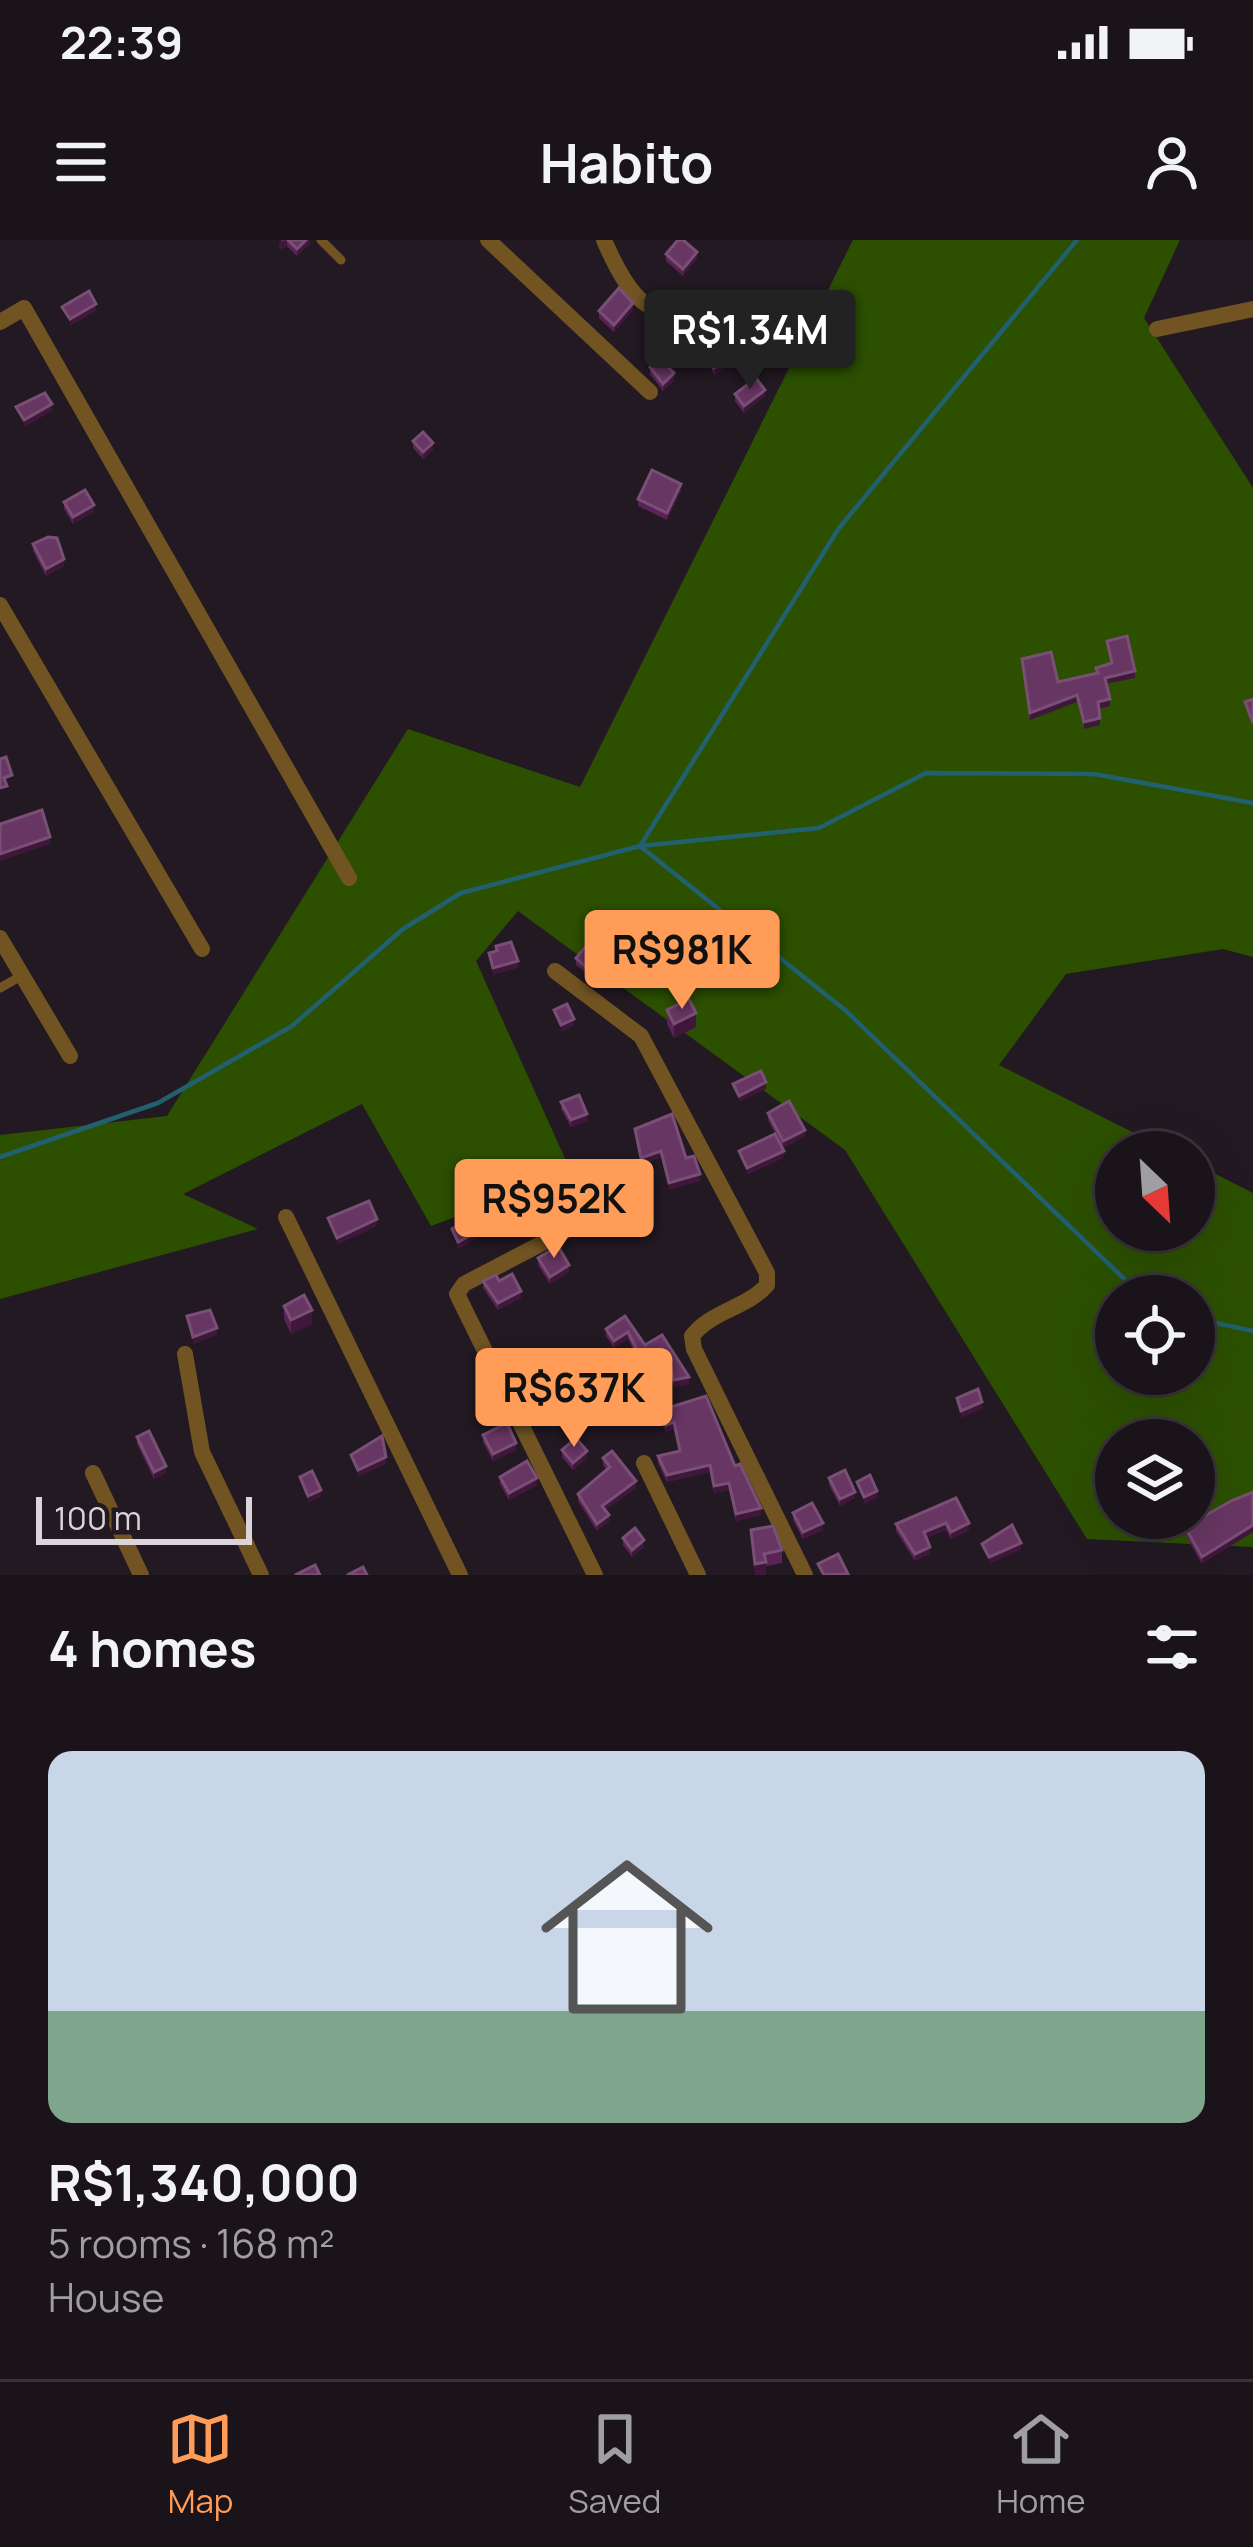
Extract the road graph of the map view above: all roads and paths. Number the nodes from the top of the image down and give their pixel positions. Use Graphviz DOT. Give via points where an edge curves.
graph roads {
  1 [pos="321,240"];
  2 [pos="488,240"];
  3 [pos="604,240"];
  4 [pos="341,260"];
  5 [pos="1253,310"];
  6 [pos="0,322"];
  7 [pos="1157,329"];
  8 [pos="735,331"];
  9 [pos="650,392"];
  10 [pos="0,604"];
  11 [pos="349,878"];
  12 [pos="0,938"];
  13 [pos="202,949"];
  14 [pos="555,971"];
  15 [pos="22,976"];
  16 [pos="0,988"];
  17 [pos="70,1056"];
  18 [pos="286,1217"];
  19 [pos="583,1222"];
  20 [pos="185,1354"];
  21 [pos="644,1463"];
  22 [pos="93,1473"];
  23 [pos="141,1575"];
  24 [pos="260,1575"];
  25 [pos="460,1575"];
  26 [pos="595,1575"];
  27 [pos="698,1575"];
  28 [pos="805,1575"];
  1 -- 4 [label="lane"];
  2 -- 9 [label="street"];
  3 -- 8 [label="street" via="628,284 653,306 701,300"];
  5 -- 7 [label="street"];
  6 -- 11 [label="street" via="24,308"];
  10 -- 13 [label="street"];
  12 -- 15 [label="street"];
  14 -- 28 [label="street" via="641,1036 767,1274 759,1294 692,1336"];
  15 -- 16 [label="lane"];
  15 -- 17 [label="street"];
  18 -- 25 [label="street"];
  19 -- 26 [label="street" via="457,1294"];
  20 -- 24 [label="street" via="202,1452"];
  21 -- 27 [label="street"];
  22 -- 23 [label="street"];
}
